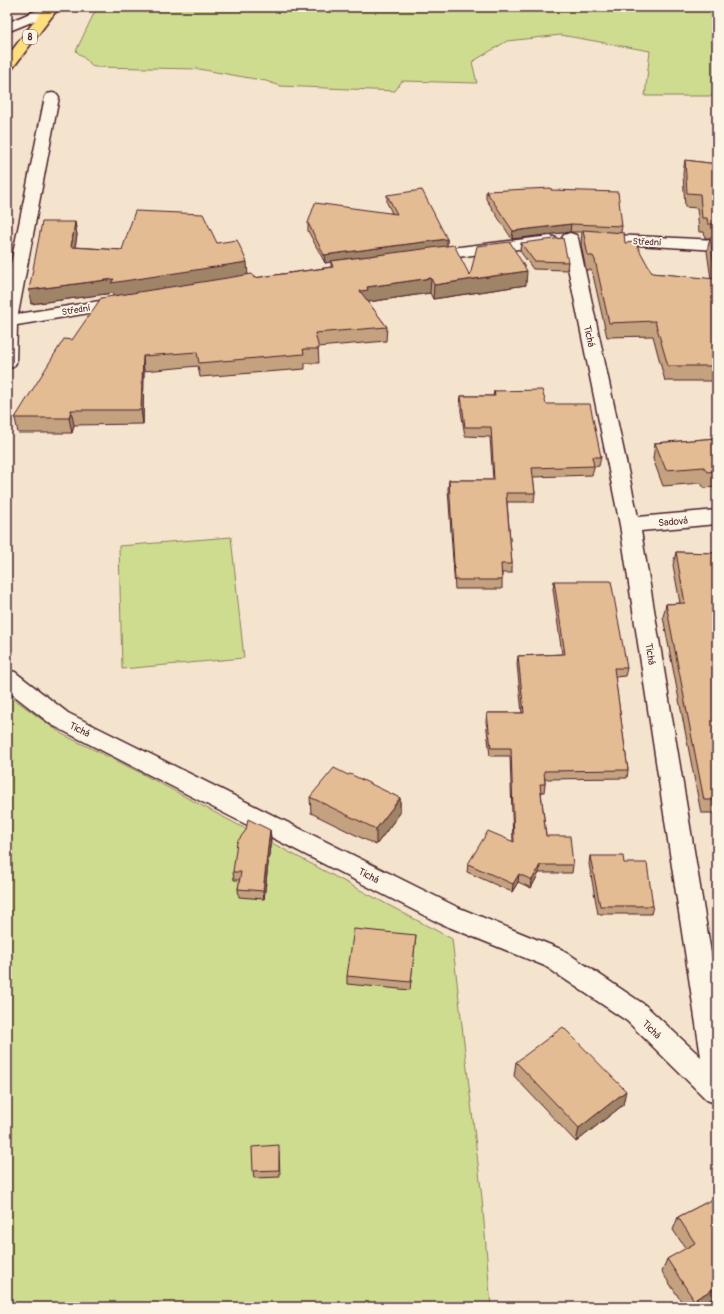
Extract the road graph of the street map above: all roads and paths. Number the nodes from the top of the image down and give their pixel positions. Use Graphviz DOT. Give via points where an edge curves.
graph roads {
  1 [pos="52,8"];
  2 [pos="7,28"];
  3 [pos="7,66"];
  4 [pos="52,97"];
  5 [pos="570,238"];
  6 [pos="717,245"];
  7 [pos="412,258"];
  8 [pos="140,300"];
  9 [pos="8,321"];
  10 [pos="7,363"];
  11 [pos="717,517"];
  12 [pos="630,525"];
  13 [pos="7,678"];
  14 [pos="717,1072"];
  15 [pos="717,1091"];
  1 -- 2 [label="street"];
  1 -- 3 [label="main road, 8"];
  4 -- 9 [label="street"];
  5 -- 6 [label="street, Střední"];
  5 -- 7 [label="street, Střední"];
  5 -- 12 [label="street, Tichá"];
  8 -- 9 [label="street, Střední"];
  9 -- 10 [label="street"];
  11 -- 12 [label="street, Sadová"];
  12 -- 14 [label="street, Tichá"];
  13 -- 15 [label="street, Tichá" via="60,719 448,915 554,958 636,1013"];
}
